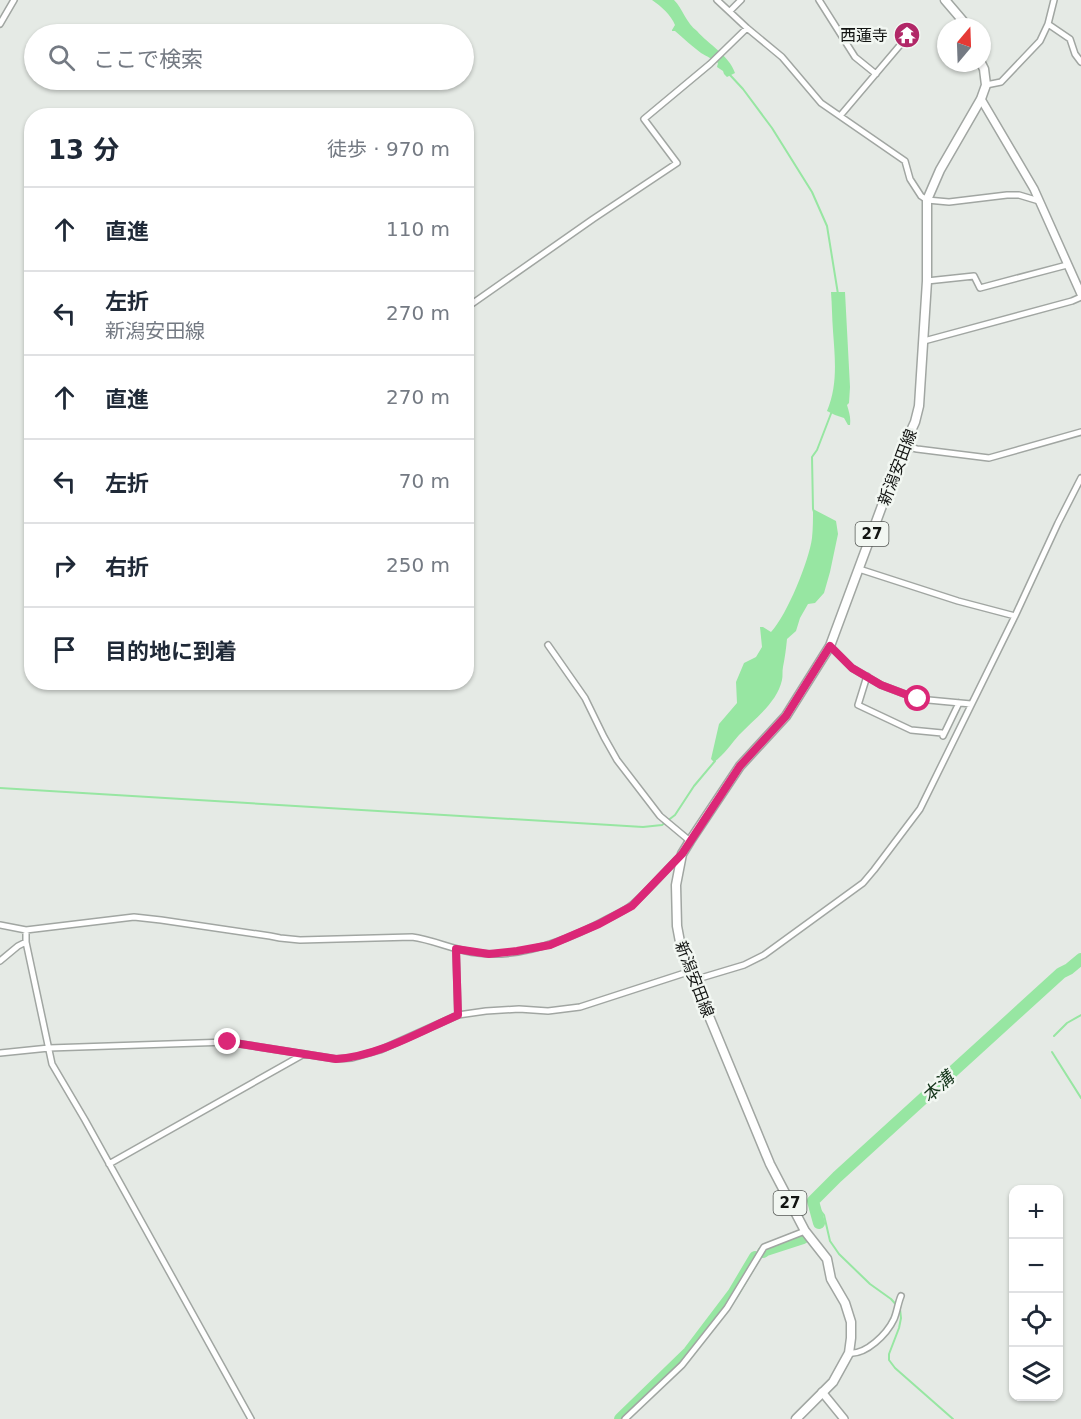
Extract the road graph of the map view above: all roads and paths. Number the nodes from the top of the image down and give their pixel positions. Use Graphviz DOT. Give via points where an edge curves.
graph roads {
  1 [pos="14,0"];
  2 [pos="717,0"];
  3 [pos="741,0"];
  4 [pos="819,0"];
  5 [pos="945,0"];
  6 [pos="1054,0"];
  7 [pos="730,11"];
  8 [pos="960,18"];
  9 [pos="0,24"];
  10 [pos="1048,24"];
  11 [pos="747,28"];
  12 [pos="901,44"];
  13 [pos="1081,62"];
  14 [pos="984,72"];
  15 [pos="876,74"];
  16 [pos="986,85"];
  17 [pos="981,99"];
  18 [pos="840,116"];
  19 [pos="927,200"];
  20 [pos="1039,201"];
  21 [pos="1067,265"];
  22 [pos="927,281"];
  23 [pos="1079,285"];
  24 [pos="1081,296"];
  25 [pos="474,302"];
  26 [pos="924,341"];
  27 [pos="1081,432"];
  28 [pos="904,446"];
  29 [pos="1081,478"];
  30 [pos="859,569"];
  31 [pos="1015,616"];
  32 [pos="548,645"];
  33 [pos="830,646"];
  34 [pos="867,676"];
  35 [pos="959,703"];
  36 [pos="971,704"];
  37 [pos="690,841"];
  38 [pos="682,854"];
  39 [pos="0,925"];
  40 [pos="26,930"];
  41 [pos="26,942"];
  42 [pos="456,949"];
  43 [pos="0,961"];
  44 [pos="693,976"];
  45 [pos="458,1015"];
  46 [pos="49,1048"];
  47 [pos="0,1053"];
  48 [pos="304,1054"];
  49 [pos="109,1164"];
  50 [pos="805,1231"];
  51 [pos="901,1296"];
  52 [pos="849,1353"];
  53 [pos="822,1392"];
  54 [pos="251,1419"];
  55 [pos="625,1419"];
  56 [pos="796,1419"];
  57 [pos="844,1419"];
  1 -- 9 [label="street"];
  2 -- 7 [label="street"];
  3 -- 7 [label="street"];
  4 -- 15 [label="street" via="855,57"];
  5 -- 8 [label="main road"];
  6 -- 10 [label="street"];
  7 -- 11 [label="street"];
  10 -- 13 [label="street" via="1070,39"];
  10 -- 16 [label="street" via="1040,40 1001,82"];
  11 -- 18 [label="street" via="782,57 821,103"];
  11 -- 25 [label="street" via="644,118 677,163"];
  12 -- 15 [label="street"];
  14 -- 16 [label="main road"];
  15 -- 18 [label="street"];
  16 -- 17 [label="main road, 新潟安田線 / 27"];
  17 -- 19 [label="main road, 新潟安田線 / 27"];
  17 -- 20 [label="street"];
  18 -- 19 [label="street" via="905,161 910,179"];
  19 -- 20 [label="street" via="949,202 1018,195"];
  19 -- 22 [label="main road, 新潟安田線 / 27"];
  20 -- 21 [label="street"];
  21 -- 22 [label="street" via="980,288 974,276"];
  21 -- 23 [label="street"];
  22 -- 26 [label="main road, 新潟安田線 / 27"];
  23 -- 24 [label="street"];
  24 -- 26 [label="street"];
  26 -- 28 [label="main road, 新潟安田線 / 27" via="919,406"];
  27 -- 28 [label="street" via="989,458"];
  28 -- 30 [label="main road, 新潟安田線 / 27"];
  29 -- 31 [label="street"];
  30 -- 31 [label="street"];
  30 -- 33 [label="main road, 新潟安田線 / 27"];
  31 -- 36 [label="street"];
  32 -- 37 [label="street" via="585,698 617,760 660,816"];
  33 -- 34 [label="street" via="852,668"];
  33 -- 37 [label="main road, 新潟安田線 / 27" via="786,716 740,766"];
  34 -- 35 [label="street" via="918,699"];
  34 -- 35 [label="street" via="858,705 911,730 943,736"];
  35 -- 36 [label="street"];
  36 -- 44 [label="street" via="920,809 862,883 764,955 744,965"];
  37 -- 38 [label="main road, 新潟安田線 / 27"];
  38 -- 42 [label="street" via="632,906 563,940 499,953"];
  38 -- 44 [label="main road, 新潟安田線 / 27" via="676,885 677,926"];
  39 -- 40 [label="street"];
  40 -- 41 [label="street"];
  40 -- 42 [label="street" via="134,917 300,940 423,938"];
  41 -- 43 [label="street"];
  41 -- 46 [label="street"];
  42 -- 45 [label="street"];
  44 -- 45 [label="street" via="580,1007"];
  44 -- 50 [label="main road, 新潟安田線 / 27" via="770,1164"];
  45 -- 48 [label="street" via="380,1050 352,1058"];
  46 -- 47 [label="street"];
  46 -- 48 [label="street" via="228,1042"];
  46 -- 49 [label="street" via="52,1064"];
  48 -- 49 [label="street"];
  49 -- 54 [label="street"];
  50 -- 52 [label="main road, 新潟安田線 / 27" via="827,1260 831,1279 845,1303 851,1322"];
  50 -- 55 [label="street" via="764,1247 727,1308 682,1365"];
  51 -- 52 [label="street" via="893,1320 873,1345 856,1354"];
  52 -- 53 [label="main road, 新潟安田線 / 27" via="834,1382"];
  53 -- 56 [label="main road, 新潟安田線 / 27"];
  53 -- 57 [label="street"];
}
